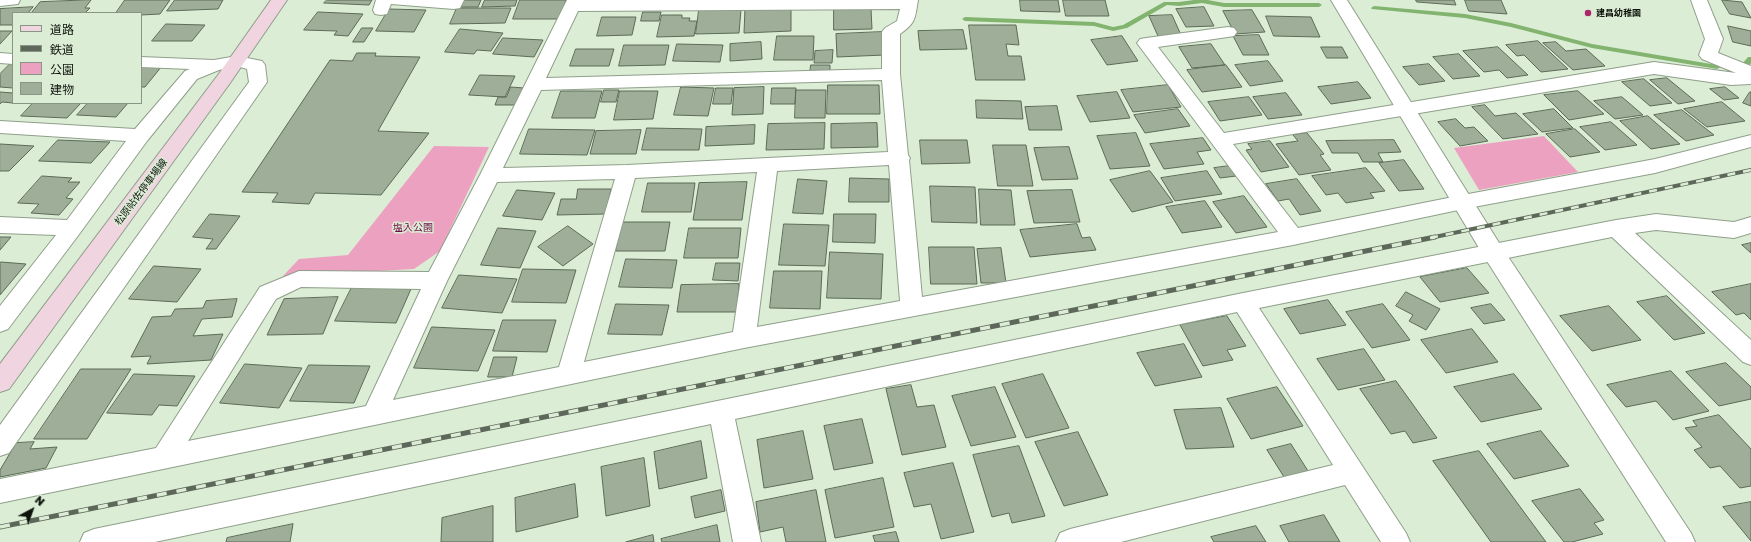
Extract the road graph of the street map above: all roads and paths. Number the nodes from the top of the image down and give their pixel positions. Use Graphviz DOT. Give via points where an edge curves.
graph roads {
  1 [pos="12,0"];
  2 [pos="279,0"];
  3 [pos="396,0"];
  4 [pos="456,0"];
  5 [pos="1338,0"];
  6 [pos="1698,0"];
  7 [pos="0,1"];
  8 [pos="910,2"];
  9 [pos="573,3"];
  10 [pos="1228,32"];
  11 [pos="0,58"];
  12 [pos="12,59"];
  13 [pos="237,61"];
  14 [pos="142,62"];
  15 [pos="219,72"];
  16 [pos="1751,73"];
  17 [pos="891,74"];
  18 [pos="1751,78"];
  19 [pos="535,84"];
  20 [pos="1405,108"];
  21 [pos="0,127"];
  22 [pos="140,136"];
  23 [pos="1219,140"];
  24 [pos="1751,141"];
  25 [pos="900,158"];
  26 [pos="768,164"];
  27 [pos="626,172"];
  28 [pos="490,176"];
  29 [pos="1463,202"];
  30 [pos="0,225"];
  31 [pos="1751,225"];
  32 [pos="73,228"];
  33 [pos="1616,228"];
  34 [pos="1293,237"];
  35 [pos="1493,252"];
  36 [pos="436,281"];
  37 [pos="1243,302"];
  38 [pos="912,307"];
  39 [pos="0,323"];
  40 [pos="744,339"];
  41 [pos="1751,355"];
  42 [pos="568,376"];
  43 [pos="0,382"];
  44 [pos="721,412"];
  45 [pos="374,415"];
  46 [pos="0,444"];
  47 [pos="165,456"];
  48 [pos="1351,472"];
  49 [pos="0,491"];
  50 [pos="1132,534"];
  51 [pos="94,542"];
  52 [pos="747,542"];
  53 [pos="1070,542"];
  54 [pos="1396,542"];
  55 [pos="1681,542"];
  1 -- 7 [label="street"];
  2 -- 13 [label="main road"];
  3 -- 4 [label="street" via="454,4"];
  5 -- 20 [label="street"];
  6 -- 16 [label="street" via="1714,39 1708,55"];
  8 -- 9 [label="street"];
  8 -- 17 [label="street" via="905,23 890,32"];
  9 -- 19 [label="street"];
  10 -- 23 [label="street" via="1146,43"];
  11 -- 12 [label="street"];
  13 -- 15 [label="street"];
  13 -- 46 [label="street" via="256,66 258,82"];
  14 -- 15 [label="street"];
  15 -- 22 [label="street" via="190,75"];
  15 -- 43 [label="main road, 松原帖佐停車場線"];
  17 -- 19 [label="street"];
  17 -- 25 [label="street"];
  18 -- 20 [label="street" via="1731,80 1654,68"];
  19 -- 28 [label="street"];
  20 -- 23 [label="street"];
  20 -- 29 [label="street"];
  21 -- 22 [label="street"];
  22 -- 32 [label="street"];
  23 -- 34 [label="street"];
  24 -- 29 [label="street" via="1655,166"];
  25 -- 26 [label="street"];
  25 -- 38 [label="street"];
  26 -- 27 [label="street"];
  26 -- 40 [label="street"];
  27 -- 28 [label="street"];
  27 -- 42 [label="street"];
  28 -- 36 [label="street"];
  29 -- 34 [label="street"];
  29 -- 35 [label="street"];
  30 -- 32 [label="street"];
  31 -- 33 [label="street" via="1734,230 1656,222"];
  32 -- 39 [label="street"];
  33 -- 35 [label="street"];
  33 -- 41 [label="street"];
  34 -- 38 [label="street"];
  35 -- 37 [label="street"];
  35 -- 55 [label="street"];
  36 -- 45 [label="street"];
  36 -- 47 [label="street" via="299,279 268,293"];
  37 -- 44 [label="street"];
  37 -- 48 [label="street"];
  38 -- 40 [label="street"];
  40 -- 42 [label="street"];
  42 -- 45 [label="street"];
  44 -- 51 [label="street"];
  44 -- 52 [label="street"];
  45 -- 47 [label="street"];
  47 -- 49 [label="street"];
  48 -- 50 [label="street"];
  48 -- 54 [label="street"];
  50 -- 53 [label="street"];
}
